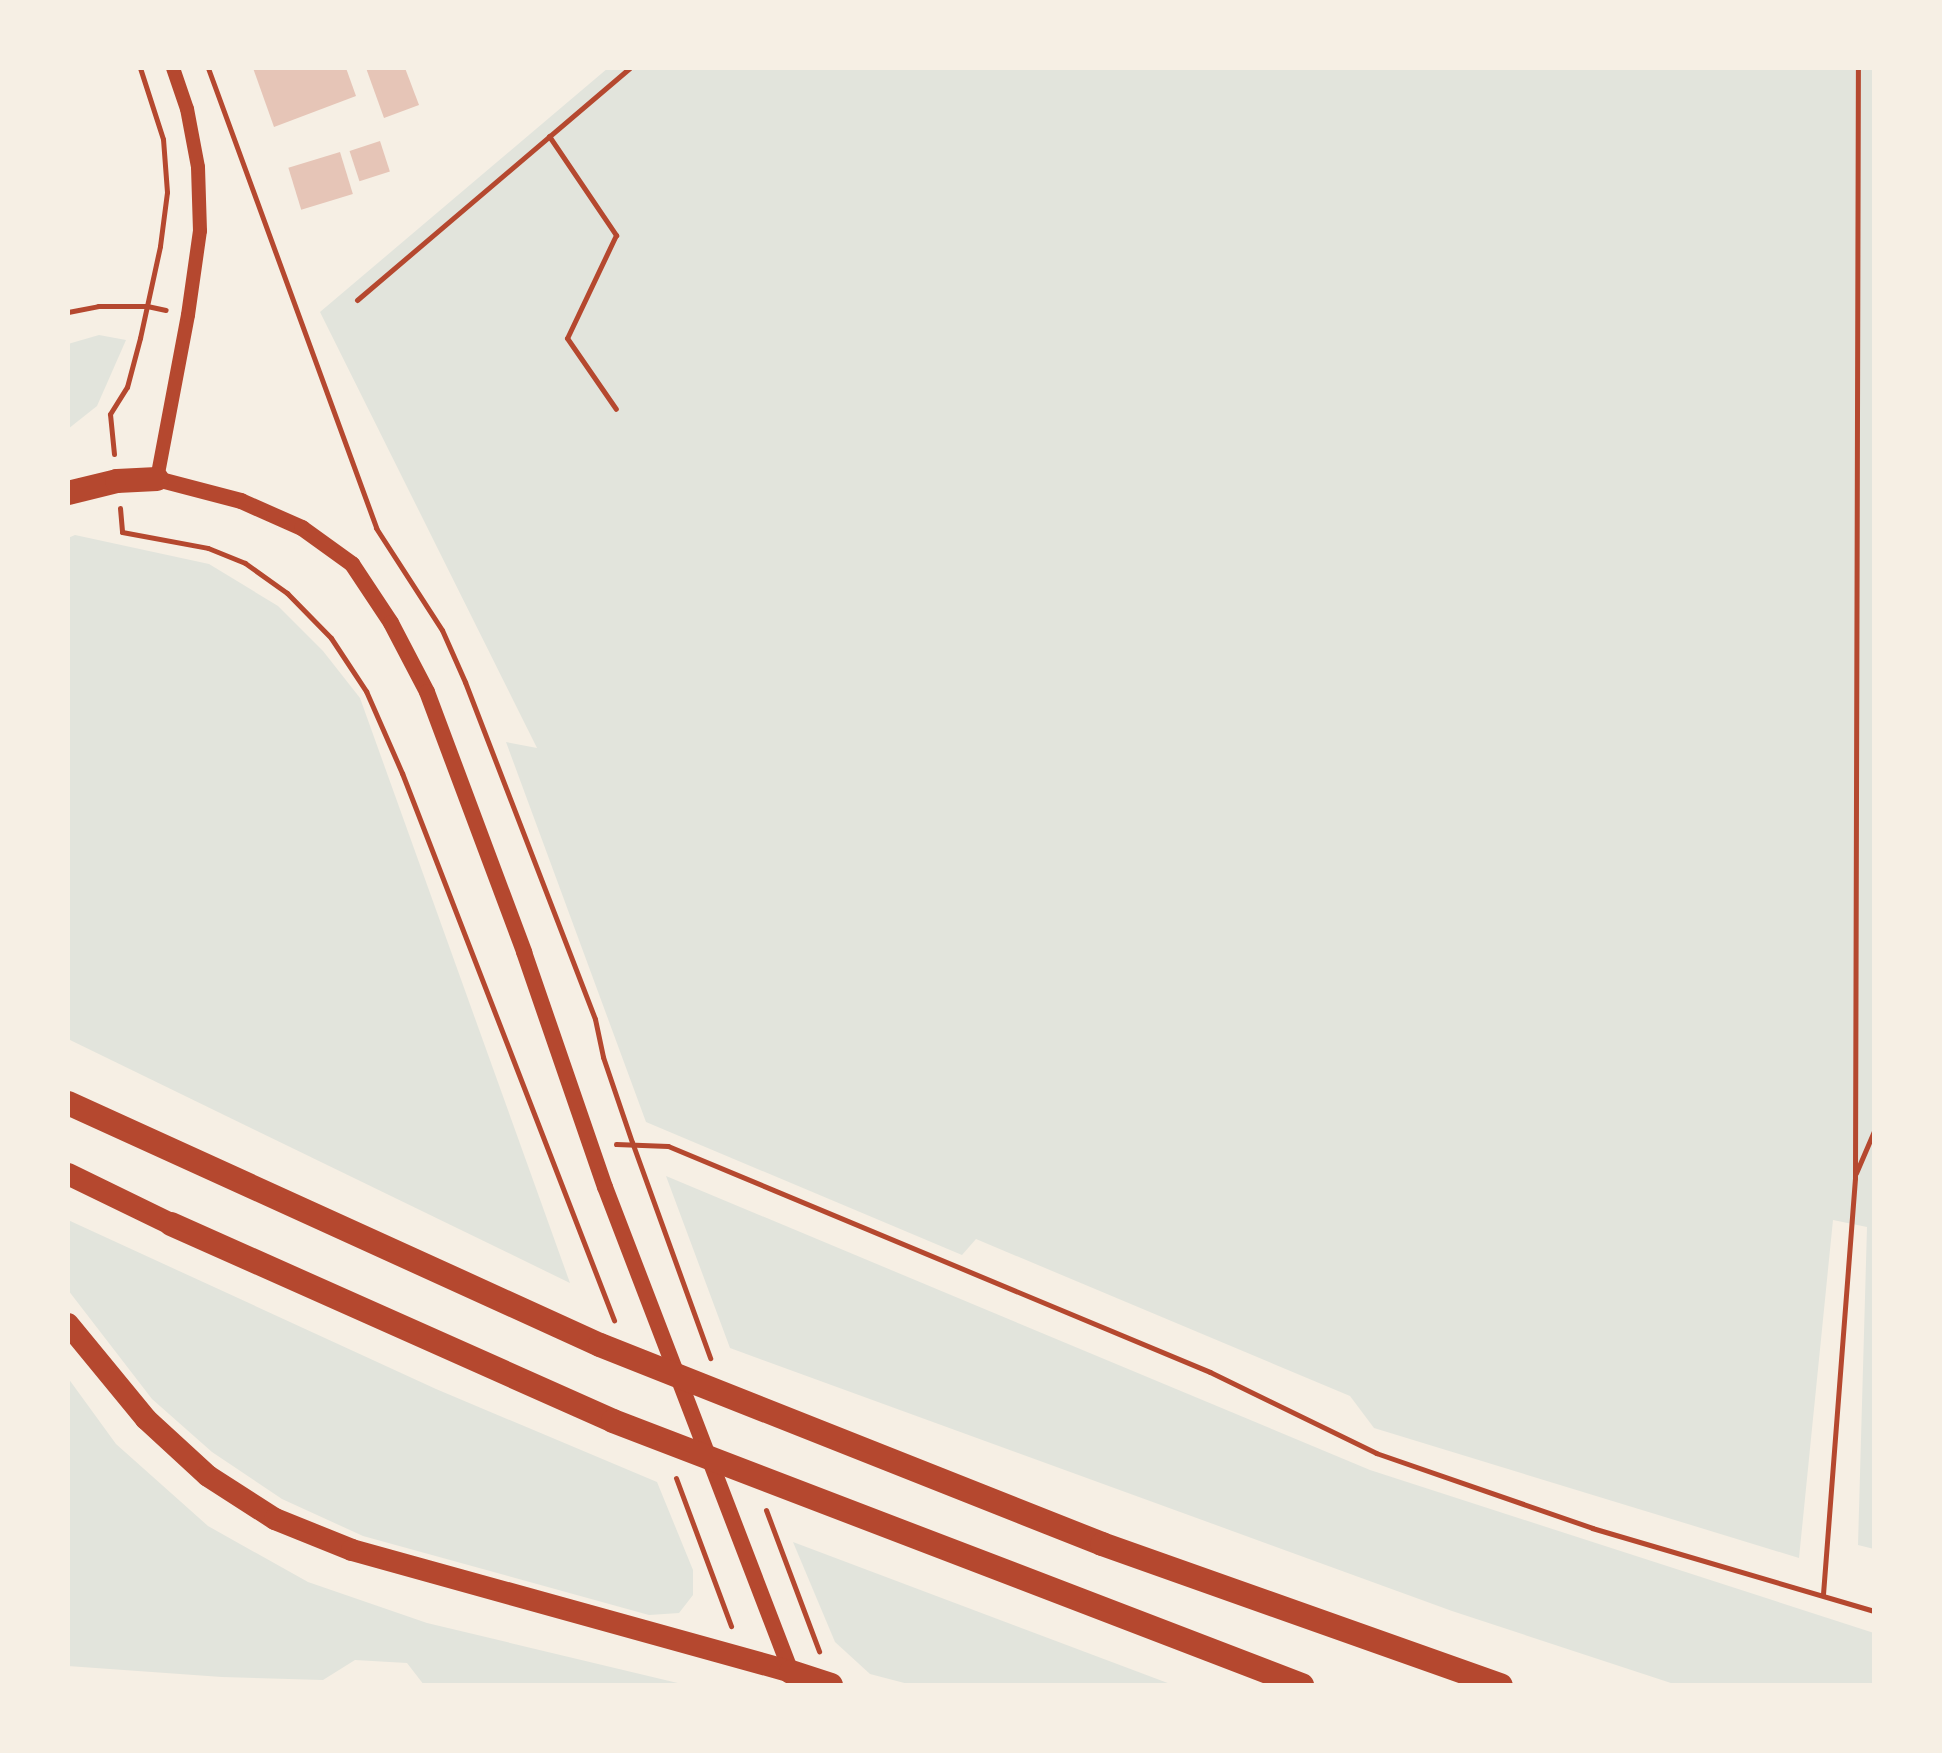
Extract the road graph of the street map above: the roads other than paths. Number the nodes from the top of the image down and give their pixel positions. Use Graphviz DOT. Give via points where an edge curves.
graph roads {
  1 [pos="173,68"];
  2 [pos="157,479"];
  3 [pos="68,493"];
  4 [pos="68,1103"];
  5 [pos="68,1174"];
  6 [pos="171,1224"];
  7 [pos="68,1324"];
  8 [pos="794,1678"];
  9 [pos="831,1685"];
  10 [pos="1302,1685"];
  11 [pos="1501,1685"];
  1 -- 2 [label="street" via="198,167 200,231"];
  2 -- 3 [label="highway" via="117,481"];
  2 -- 8 [label="main road" via="241,501 302,528 352,564 427,692 605,1187"];
  4 -- 11 [label="highway" via="600,1345 1102,1544"];
  5 -- 6 [label="highway"];
  6 -- 10 [label="highway" via="613,1421"];
  7 -- 8 [label="highway" via="146,1419 208,1476 275,1519 352,1550"];
  8 -- 9 [label="highway"];
}
